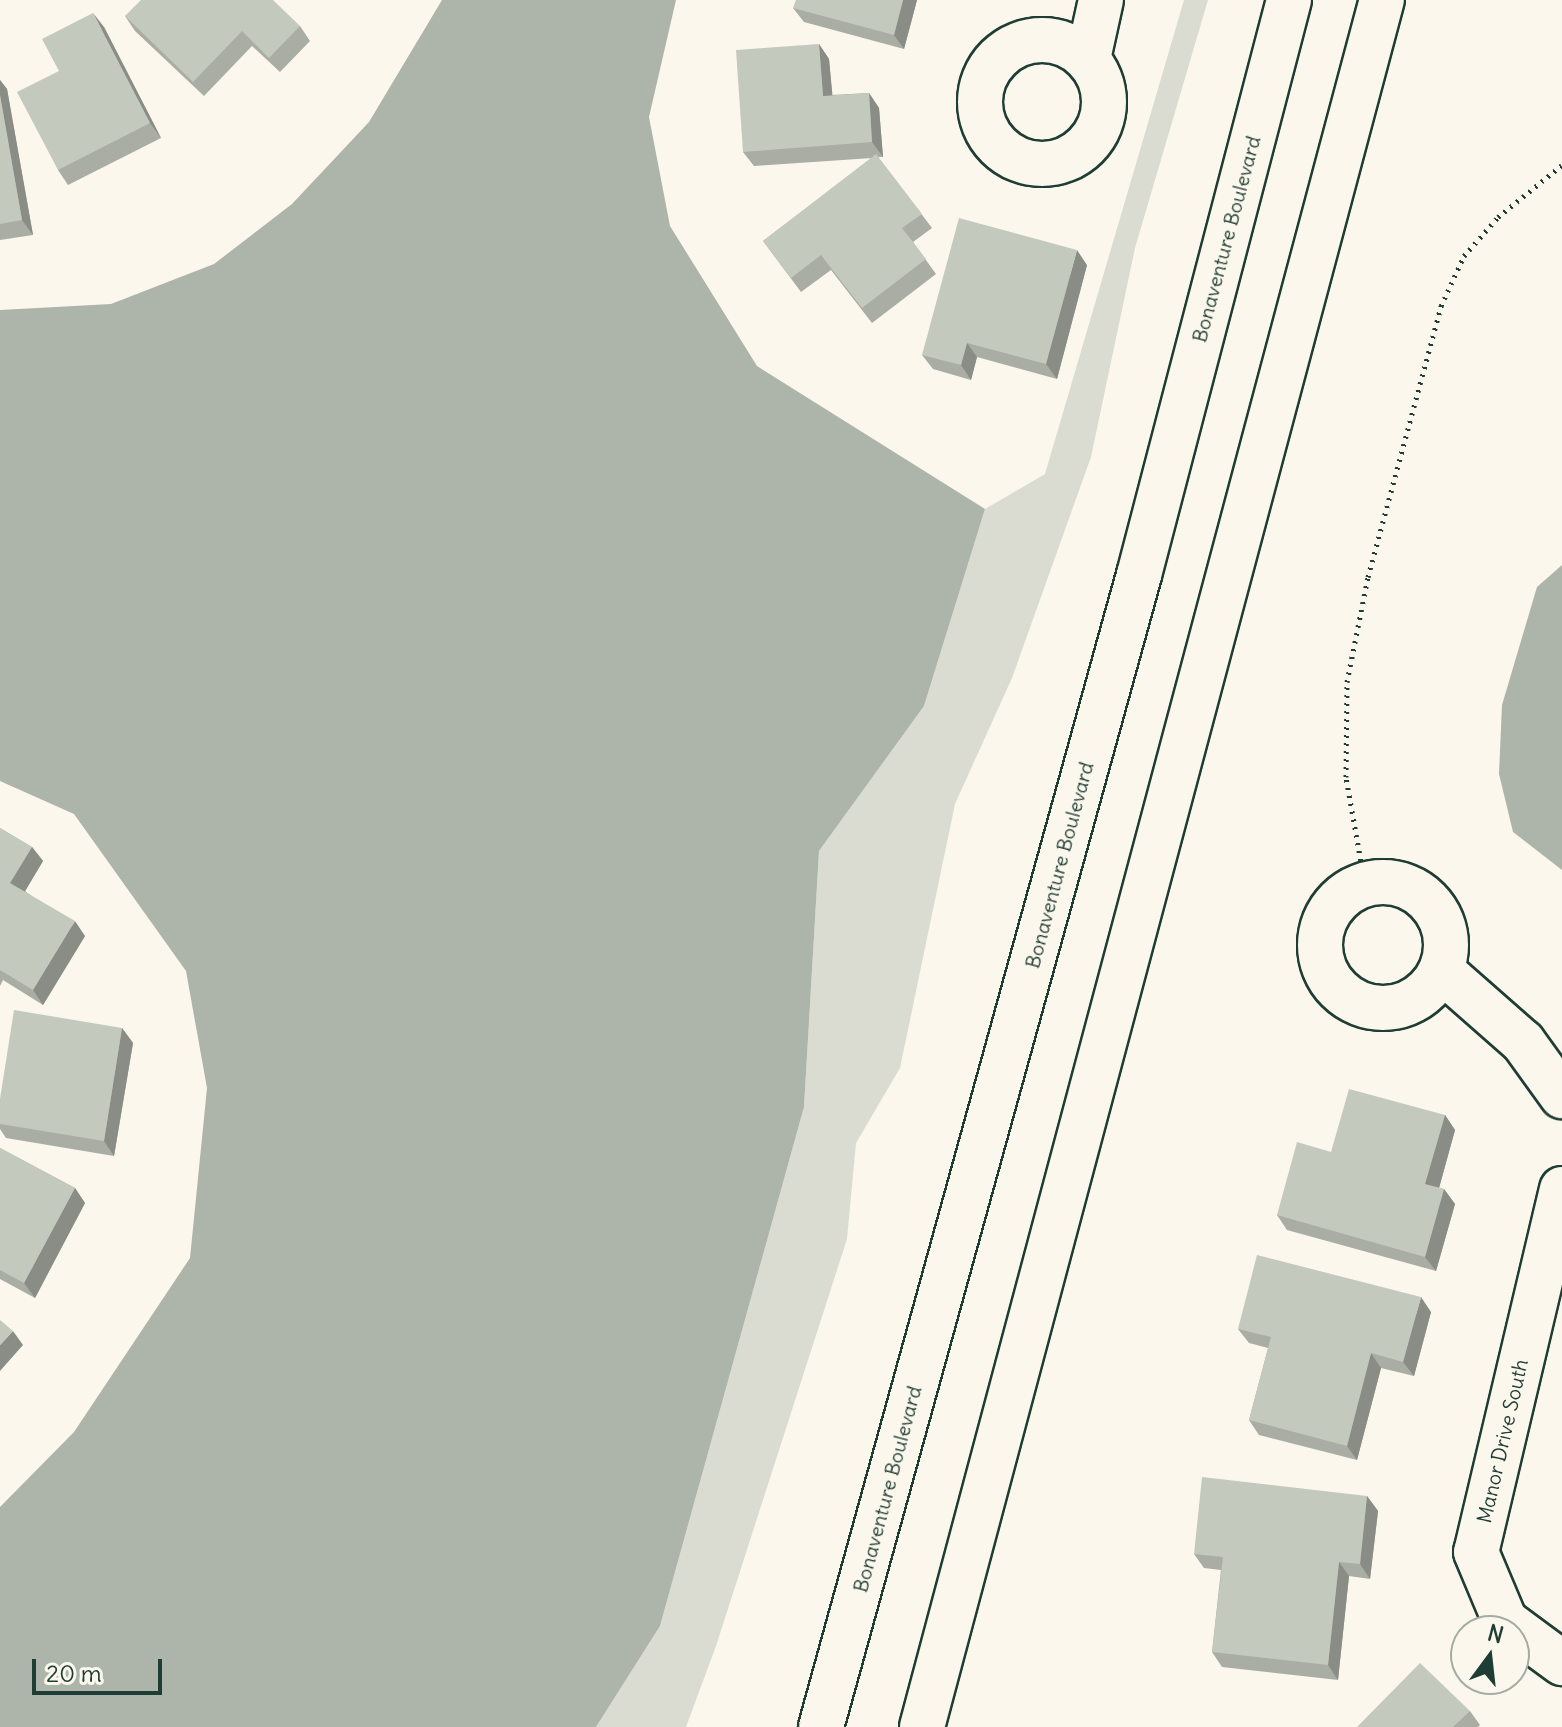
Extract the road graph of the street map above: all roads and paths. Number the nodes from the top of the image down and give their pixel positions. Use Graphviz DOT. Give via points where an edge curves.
graph roads {
  1 [pos="1101,0"];
  2 [pos="1289,0"];
  3 [pos="1382,0"];
  4 [pos="1088,59"];
  5 [pos="1562,165"];
  6 [pos="1365,884"];
  7 [pos="1441,970"];
  8 [pos="1562,1096"];
  9 [pos="1562,1189"];
  10 [pos="1562,1663"];
  11 [pos="821,1727"];
  12 [pos="922,1727"];
  1 -- 4 [label="main road"];
  2 -- 11 [label="main road, Bonaventure Boulevard" via="1139,575"];
  3 -- 12 [label="main road"];
  5 -- 6 [label="path" via="1489,226 1464,256 1441,306 1368,577 1347,682 1346,777"];
  6 -- 7 [label="main road" via="1385,881 1423,896 1445,930"];
  6 -- 7 [label="main road" via="1332,907 1323,926 1324,967 1335,985 1371,1007 1392,1007 1429,988"];
  7 -- 8 [label="main road" via="1523,1042"];
  9 -- 10 [label="main road, Manor Drive South" via="1476,1552 1505,1621"];
}
